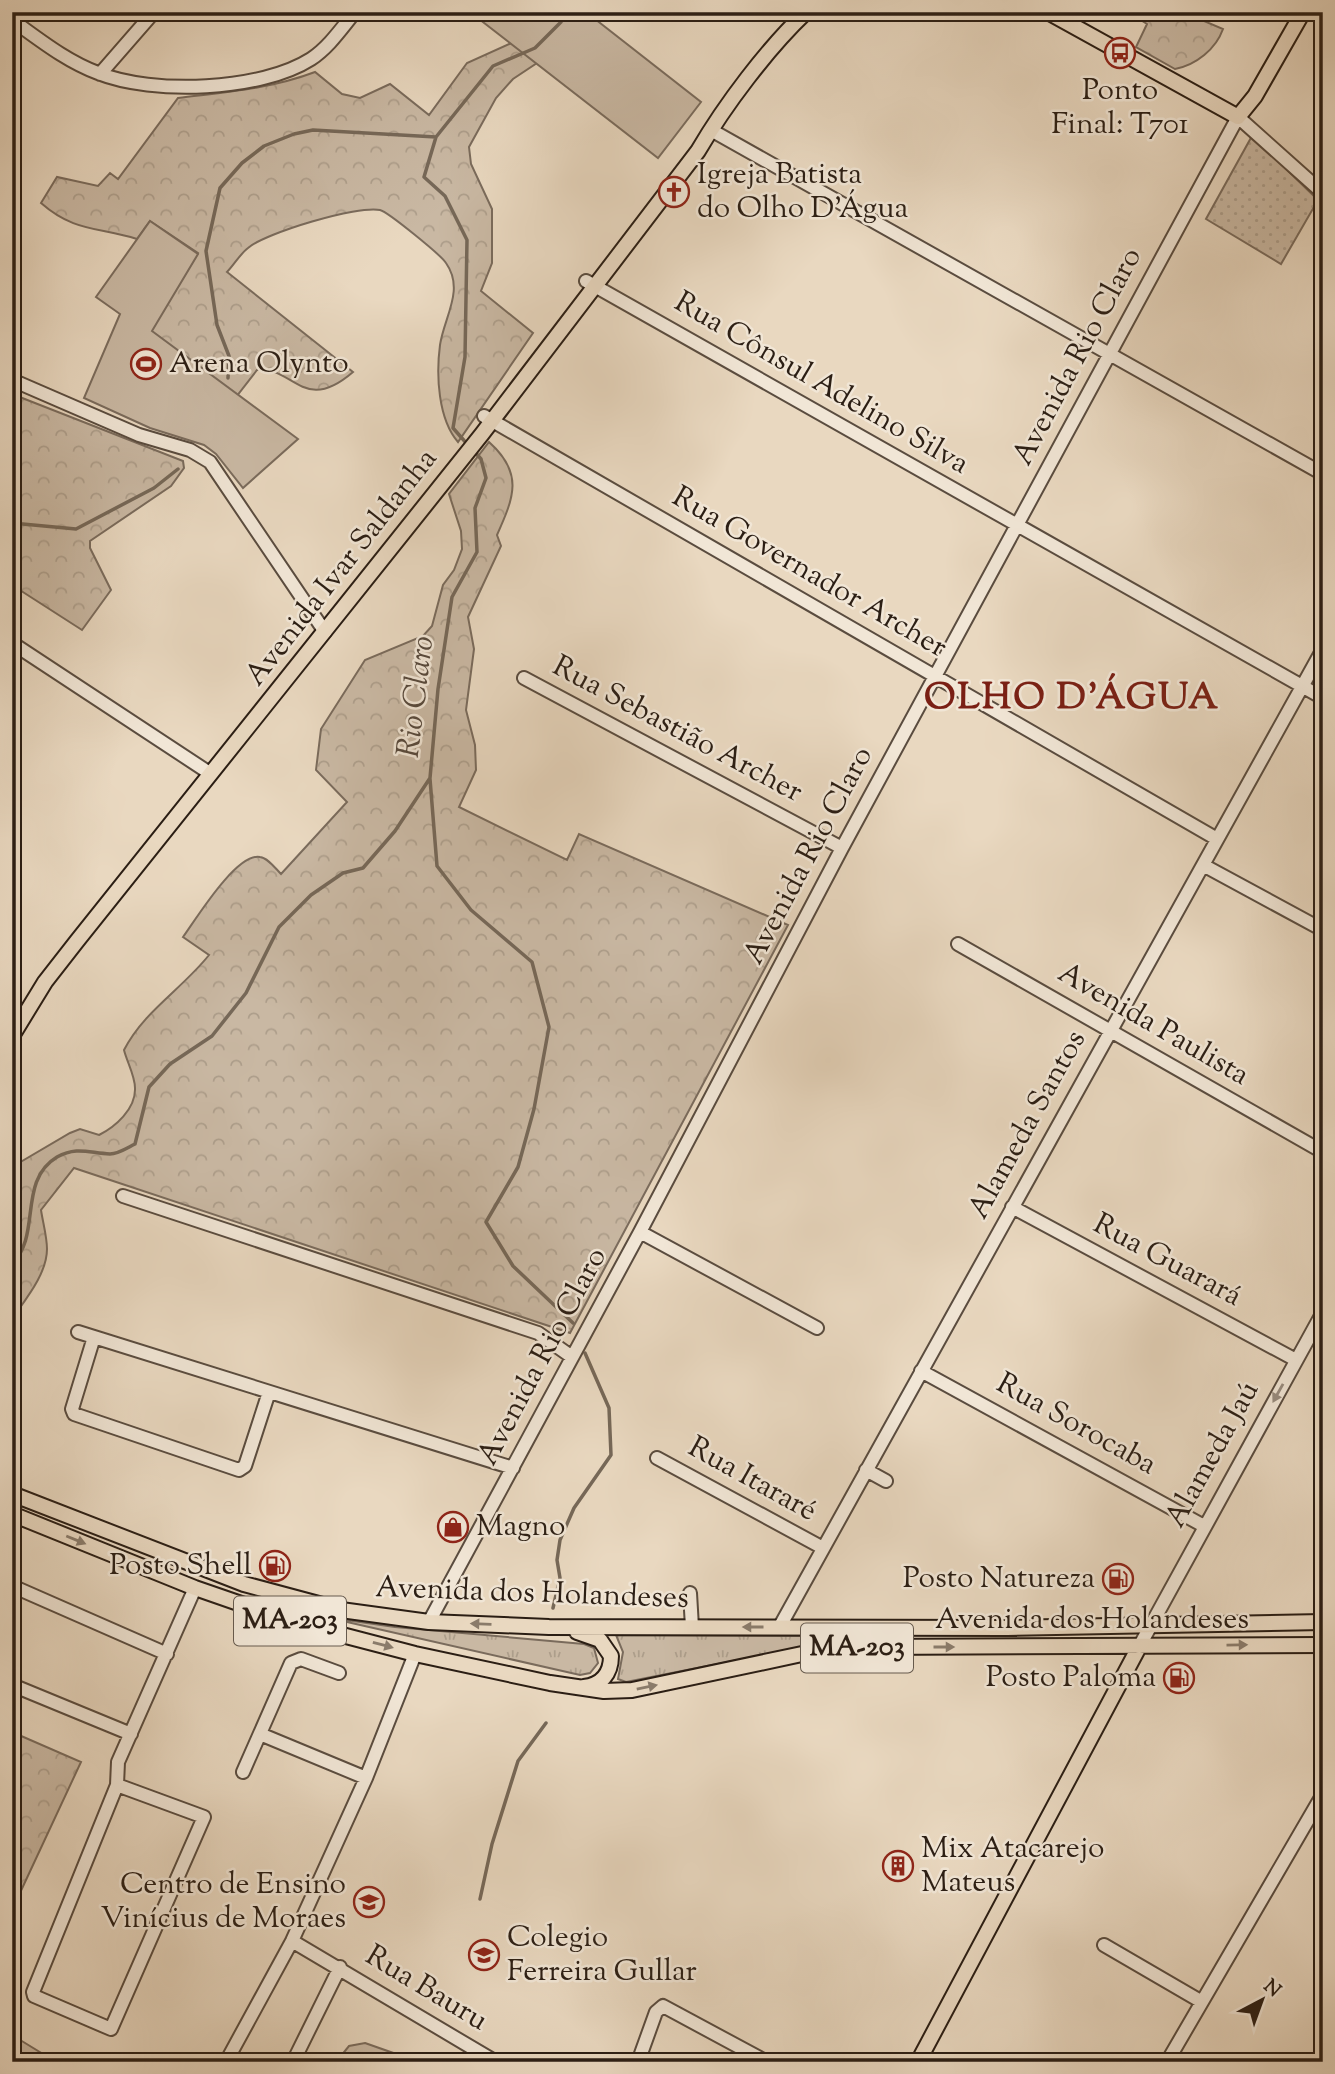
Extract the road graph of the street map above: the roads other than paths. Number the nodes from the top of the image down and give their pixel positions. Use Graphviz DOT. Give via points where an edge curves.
graph roads {
  1 [pos="154,12"];
  2 [pos="355,12"];
  3 [pos="806,12"];
  4 [pos="1048,12"];
  5 [pos="1293,12"];
  6 [pos="1303,12"];
  7 [pos="12,20"];
  8 [pos="100,74"];
  9 [pos="1238,117"];
  10 [pos="711,130"];
  11 [pos="1323,193"];
  12 [pos="591,284"];
  13 [pos="1109,355"];
  14 [pos="12,380"];
  15 [pos="488,418"];
  16 [pos="1323,474"];
  17 [pos="1017,525"];
  18 [pos="322,629"];
  19 [pos="12,643"];
  20 [pos="1323,649"];
  21 [pos="936,677"];
  22 [pos="524,678"];
  23 [pos="1302,686"];
  24 [pos="1323,698"];
  25 [pos="208,772"];
  26 [pos="1217,839"];
  27 [pos="842,848"];
  28 [pos="1203,864"];
  29 [pos="1323,930"];
  30 [pos="958,944"];
  31 [pos="12,1020"];
  32 [pos="1110,1031"];
  33 [pos="12,1036"];
  34 [pos="1323,1152"];
  35 [pos="123,1196"];
  36 [pos="1012,1208"];
  37 [pos="640,1232"];
  38 [pos="1323,1312"];
  39 [pos="817,1328"];
  40 [pos="78,1332"];
  41 [pos="94,1336"];
  42 [pos="572,1357"];
  43 [pos="1296,1360"];
  44 [pos="921,1371"];
  45 [pos="269,1392"];
  46 [pos="657,1458"];
  47 [pos="513,1468"];
  48 [pos="866,1470"];
  49 [pos="886,1481"];
  50 [pos="12,1494"];
  51 [pos="12,1514"];
  52 [pos="1204,1526"];
  53 [pos="823,1548"];
  54 [pos="12,1586"];
  55 [pos="195,1588"];
  56 [pos="690,1593"];
  57 [pos="429,1622"];
  58 [pos="1323,1622"];
  59 [pos="1151,1624"];
  60 [pos="549,1626"];
  61 [pos="692,1627"];
  62 [pos="779,1628"];
  63 [pos="1323,1645"];
  64 [pos="1169,1646"];
  65 [pos="1139,1647"];
  66 [pos="167,1654"];
  67 [pos="415,1654"];
  68 [pos="339,1673"];
  69 [pos="12,1685"];
  70 [pos="579,1688"];
  71 [pos="131,1734"];
  72 [pos="260,1734"];
  73 [pos="243,1772"];
  74 [pos="366,1778"];
  75 [pos="117,1785"];
  76 [pos="1323,1794"];
  77 [pos="292,1941"];
  78 [pos="1104,1945"];
  79 [pos="340,1967"];
  80 [pos="1202,2002"];
  81 [pos="226,2062"];
  82 [pos="293,2062"];
  83 [pos="496,2062"];
  84 [pos="638,2062"];
  85 [pos="767,2062"];
  86 [pos="918,2062"];
  87 [pos="1167,2062"];
  1 -- 8 [label="street"];
  2 -- 8 [label="street" via="312,58 273,75 181,86"];
  3 -- 10 [label="main road, Avenida Ivar Saldanha"];
  4 -- 9 [label="main road"];
  5 -- 9 [label="main road, Avenida Rio Claro"];
  6 -- 9 [label="main road, Avenida Rio Claro"];
  7 -- 8 [label="street" via="74,63"];
  9 -- 11 [label="street"];
  9 -- 13 [label="street, Avenida Rio Claro"];
  10 -- 12 [label="main road, Avenida Ivar Saldanha" via="692,148"];
  10 -- 13 [label="street"];
  12 -- 15 [label="main road, Avenida Ivar Saldanha"];
  12 -- 17 [label="street, Rua Cônsul Adelino Silva"];
  13 -- 16 [label="street"];
  13 -- 17 [label="street, Avenida Rio Claro"];
  14 -- 18 [label="street" via="211,462"];
  15 -- 18 [label="main road, Avenida Ivar Saldanha"];
  15 -- 21 [label="street, Rua Governador Archer"];
  17 -- 21 [label="street, Avenida Rio Claro"];
  17 -- 23 [label="street, Rua Cônsul Adelino Silva"];
  18 -- 25 [label="main road, Avenida Ivar Saldanha"];
  19 -- 25 [label="street"];
  20 -- 23 [label="street, Alameda Santos"];
  21 -- 26 [label="street, Rua Governador Archer"];
  21 -- 27 [label="street, Avenida Rio Claro"];
  22 -- 27 [label="street, Rua Sebastião Archer"];
  23 -- 24 [label="street, Rua Cônsul Adelino Silva"];
  23 -- 26 [label="street, Alameda Santos"];
  25 -- 31 [label="main road, Avenida Ivar Saldanha" via="40,976"];
  25 -- 33 [label="main road, Avenida Ivar Saldanha" via="45,982"];
  26 -- 28 [label="street, Alameda Santos"];
  27 -- 37 [label="street, Avenida Rio Claro"];
  28 -- 29 [label="street"];
  28 -- 32 [label="street, Alameda Santos"];
  30 -- 32 [label="street, Avenida Paulista"];
  32 -- 34 [label="street, Avenida Paulista"];
  32 -- 36 [label="street, Alameda Santos"];
  35 -- 42 [label="street" via="538,1333"];
  36 -- 43 [label="street, Rua Guarará"];
  36 -- 44 [label="street, Alameda Santos"];
  37 -- 39 [label="street"];
  37 -- 42 [label="street, Avenida Rio Claro"];
  38 -- 43 [label="street, Alameda Jaú"];
  40 -- 41 [label="street"];
  41 -- 45 [label="street"];
  41 -- 45 [label="street" via="74,1414 227,1466 245,1466"];
  42 -- 47 [label="street, Avenida Rio Claro"];
  43 -- 52 [label="street, Alameda Jaú, one-way"];
  44 -- 48 [label="street, Alameda Santos"];
  44 -- 52 [label="street, Rua Sorocaba"];
  45 -- 47 [label="street"];
  46 -- 53 [label="street, Rua Itararé"];
  47 -- 57 [label="street, Avenida Rio Claro"];
  48 -- 49 [label="street"];
  48 -- 53 [label="street, Alameda Santos"];
  50 -- 57 [label="main road, Avenida dos Holandeses / MA-203" via="244,1584 341,1610"];
  51 -- 55 [label="main road, Avenida dos Holandeses / MA-203, one-way"];
  52 -- 59 [label="street, Alameda Jaú"];
  53 -- 62 [label="street, Alameda Santos"];
  54 -- 66 [label="street"];
  55 -- 66 [label="street"];
  55 -- 67 [label="main road, Avenida dos Holandeses / MA-203, one-way" via="296,1622"];
  56 -- 61 [label="street"];
  60 -- 57 [label="main road, Avenida dos Holandeses / MA-203, one-way"];
  58 -- 59 [label="main road, Avenida dos Holandeses / MA-203"];
  59 -- 62 [label="main road, Avenida dos Holandeses / MA-203"];
  59 -- 64 [label="main road" via="1157,1637"];
  59 -- 65 [label="street, Alameda Jaú"];
  60 -- 61 [label="main road, Avenida dos Holandeses / MA-203"];
  60 -- 70 [label="main road" via="596,1637 610,1653 607,1675 596,1685"];
  62 -- 61 [label="main road, Avenida dos Holandeses / MA-203, one-way"];
  64 -- 63 [label="main road, Avenida dos Holandeses / MA-203, one-way"];
  64 -- 65 [label="main road, Avenida dos Holandeses / MA-203"];
  70 -- 65 [label="main road, Avenida dos Holandeses / MA-203, one-way" via="632,1690 802,1654 868,1647"];
  65 -- 86 [label="main road"];
  66 -- 71 [label="street"];
  67 -- 70 [label="main road, Avenida dos Holandeses / MA-203"];
  67 -- 74 [label="street"];
  68 -- 72 [label="street" via="296,1659"];
  69 -- 71 [label="street"];
  71 -- 75 [label="street" via="118,1762"];
  72 -- 73 [label="street"];
  72 -- 74 [label="street"];
  74 -- 77 [label="street"];
  75 -- 75 [label="street" via="33,1992 111,2029 204,1817"];
  76 -- 80 [label="street"];
  77 -- 79 [label="street, Rua Bauru"];
  77 -- 81 [label="street"];
  78 -- 80 [label="street"];
  79 -- 82 [label="street"];
  79 -- 83 [label="street, Rua Bauru"];
  80 -- 87 [label="street"];
  84 -- 85 [label="street" via="663,2006"];
}
